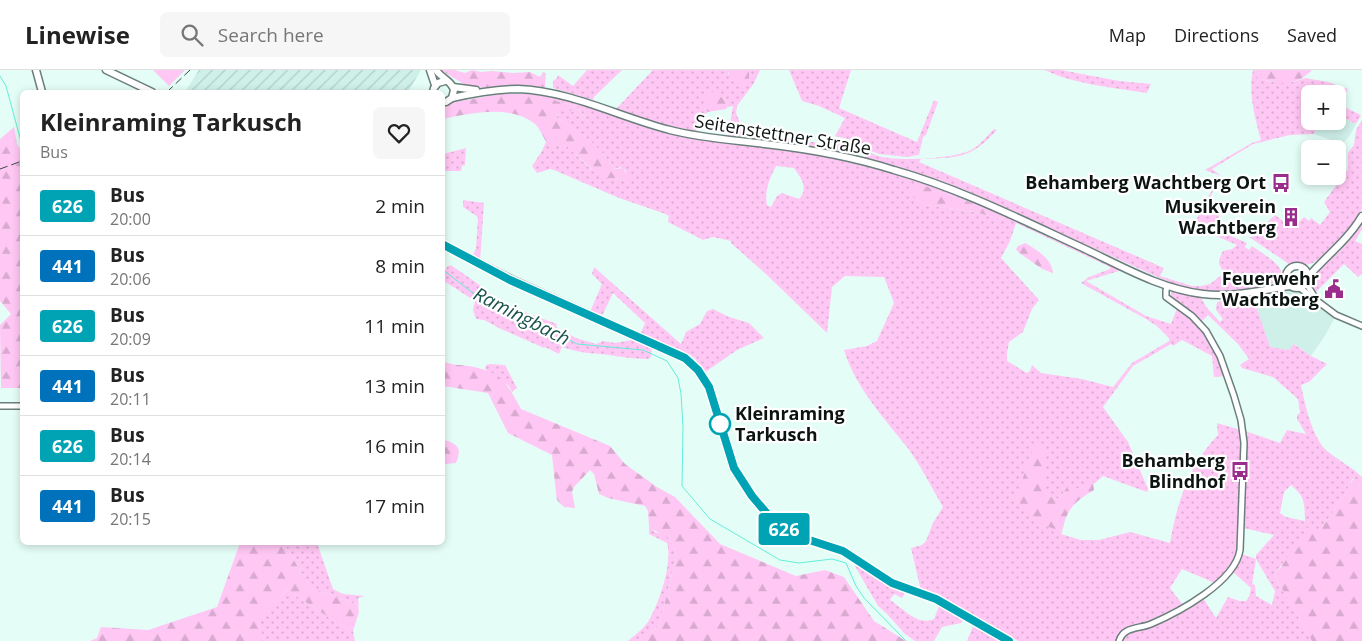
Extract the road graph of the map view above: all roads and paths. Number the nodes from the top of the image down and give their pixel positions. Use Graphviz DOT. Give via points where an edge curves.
graph roads {
  1 [pos="36,70"];
  2 [pos="106,70"];
  3 [pos="430,70"];
  4 [pos="436,70"];
  5 [pos="445,81"];
  6 [pos="454,87"];
  7 [pos="41,90"];
  8 [pos="148,90"];
  9 [pos="433,90"];
  10 [pos="485,91"];
  11 [pos="452,98"];
  12 [pos="445,101"];
  13 [pos="1362,216"];
  14 [pos="445,246"];
  15 [pos="1322,261"];
  16 [pos="1304,268"];
  17 [pos="1286,279"];
  18 [pos="1307,280"];
  19 [pos="1167,286"];
  20 [pos="1290,286"];
  21 [pos="1300,288"];
  22 [pos="1267,290"];
  23 [pos="1316,299"];
  24 [pos="1362,326"];
  25 [pos="0,406"];
  26 [pos="20,406"];
  27 [pos="1009,641"];
  28 [pos="1119,641"];
  1 -- 7 [label="main road"];
  2 -- 8 [label="main road"];
  3 -- 9 [label="main road"];
  4 -- 5 [label="main road"];
  5 -- 6 [label="main road"];
  5 -- 9 [label="main road" via="438,82"];
  6 -- 10 [label="main road, Seitenstettner Straße"];
  6 -- 11 [label="main road"];
  10 -- 11 [label="main road, Seitenstettner Straße"];
  10 -- 19 [label="main road, Seitenstettner Straße" via="517,89 548,93 673,131 808,150 893,169 994,206"];
  11 -- 12 [label="main road, Seitenstettner Straße"];
  13 -- 15 [label="main road" via="1340,246"];
  14 -- 27 [label="main road" via="490,270 678,354 706,381 734,468 775,523 797,536 843,551 892,583 936,599"];
  15 -- 16 [label="main road"];
  15 -- 18 [label="main road"];
  16 -- 17 [label="main road" via="1292,268"];
  16 -- 18 [label="main road"];
  17 -- 20 [label="main road"];
  17 -- 22 [label="main road, Seitenstettner Straße"];
  18 -- 21 [label="main road"];
  18 -- 23 [label="street"];
  19 -- 22 [label="main road, Seitenstettner Straße" via="1212,295"];
  19 -- 28 [label="street" via="1166,296 1198,322 1212,342 1228,377 1241,420 1244,443 1240,550 1234,567 1208,593 1153,623 1128,630"];
  20 -- 21 [label="main road"];
  20 -- 22 [label="main road, Seitenstettner Straße"];
  21 -- 23 [label="street"];
  23 -- 24 [label="street" via="1336,315"];
  25 -- 26 [label="street"];
}
